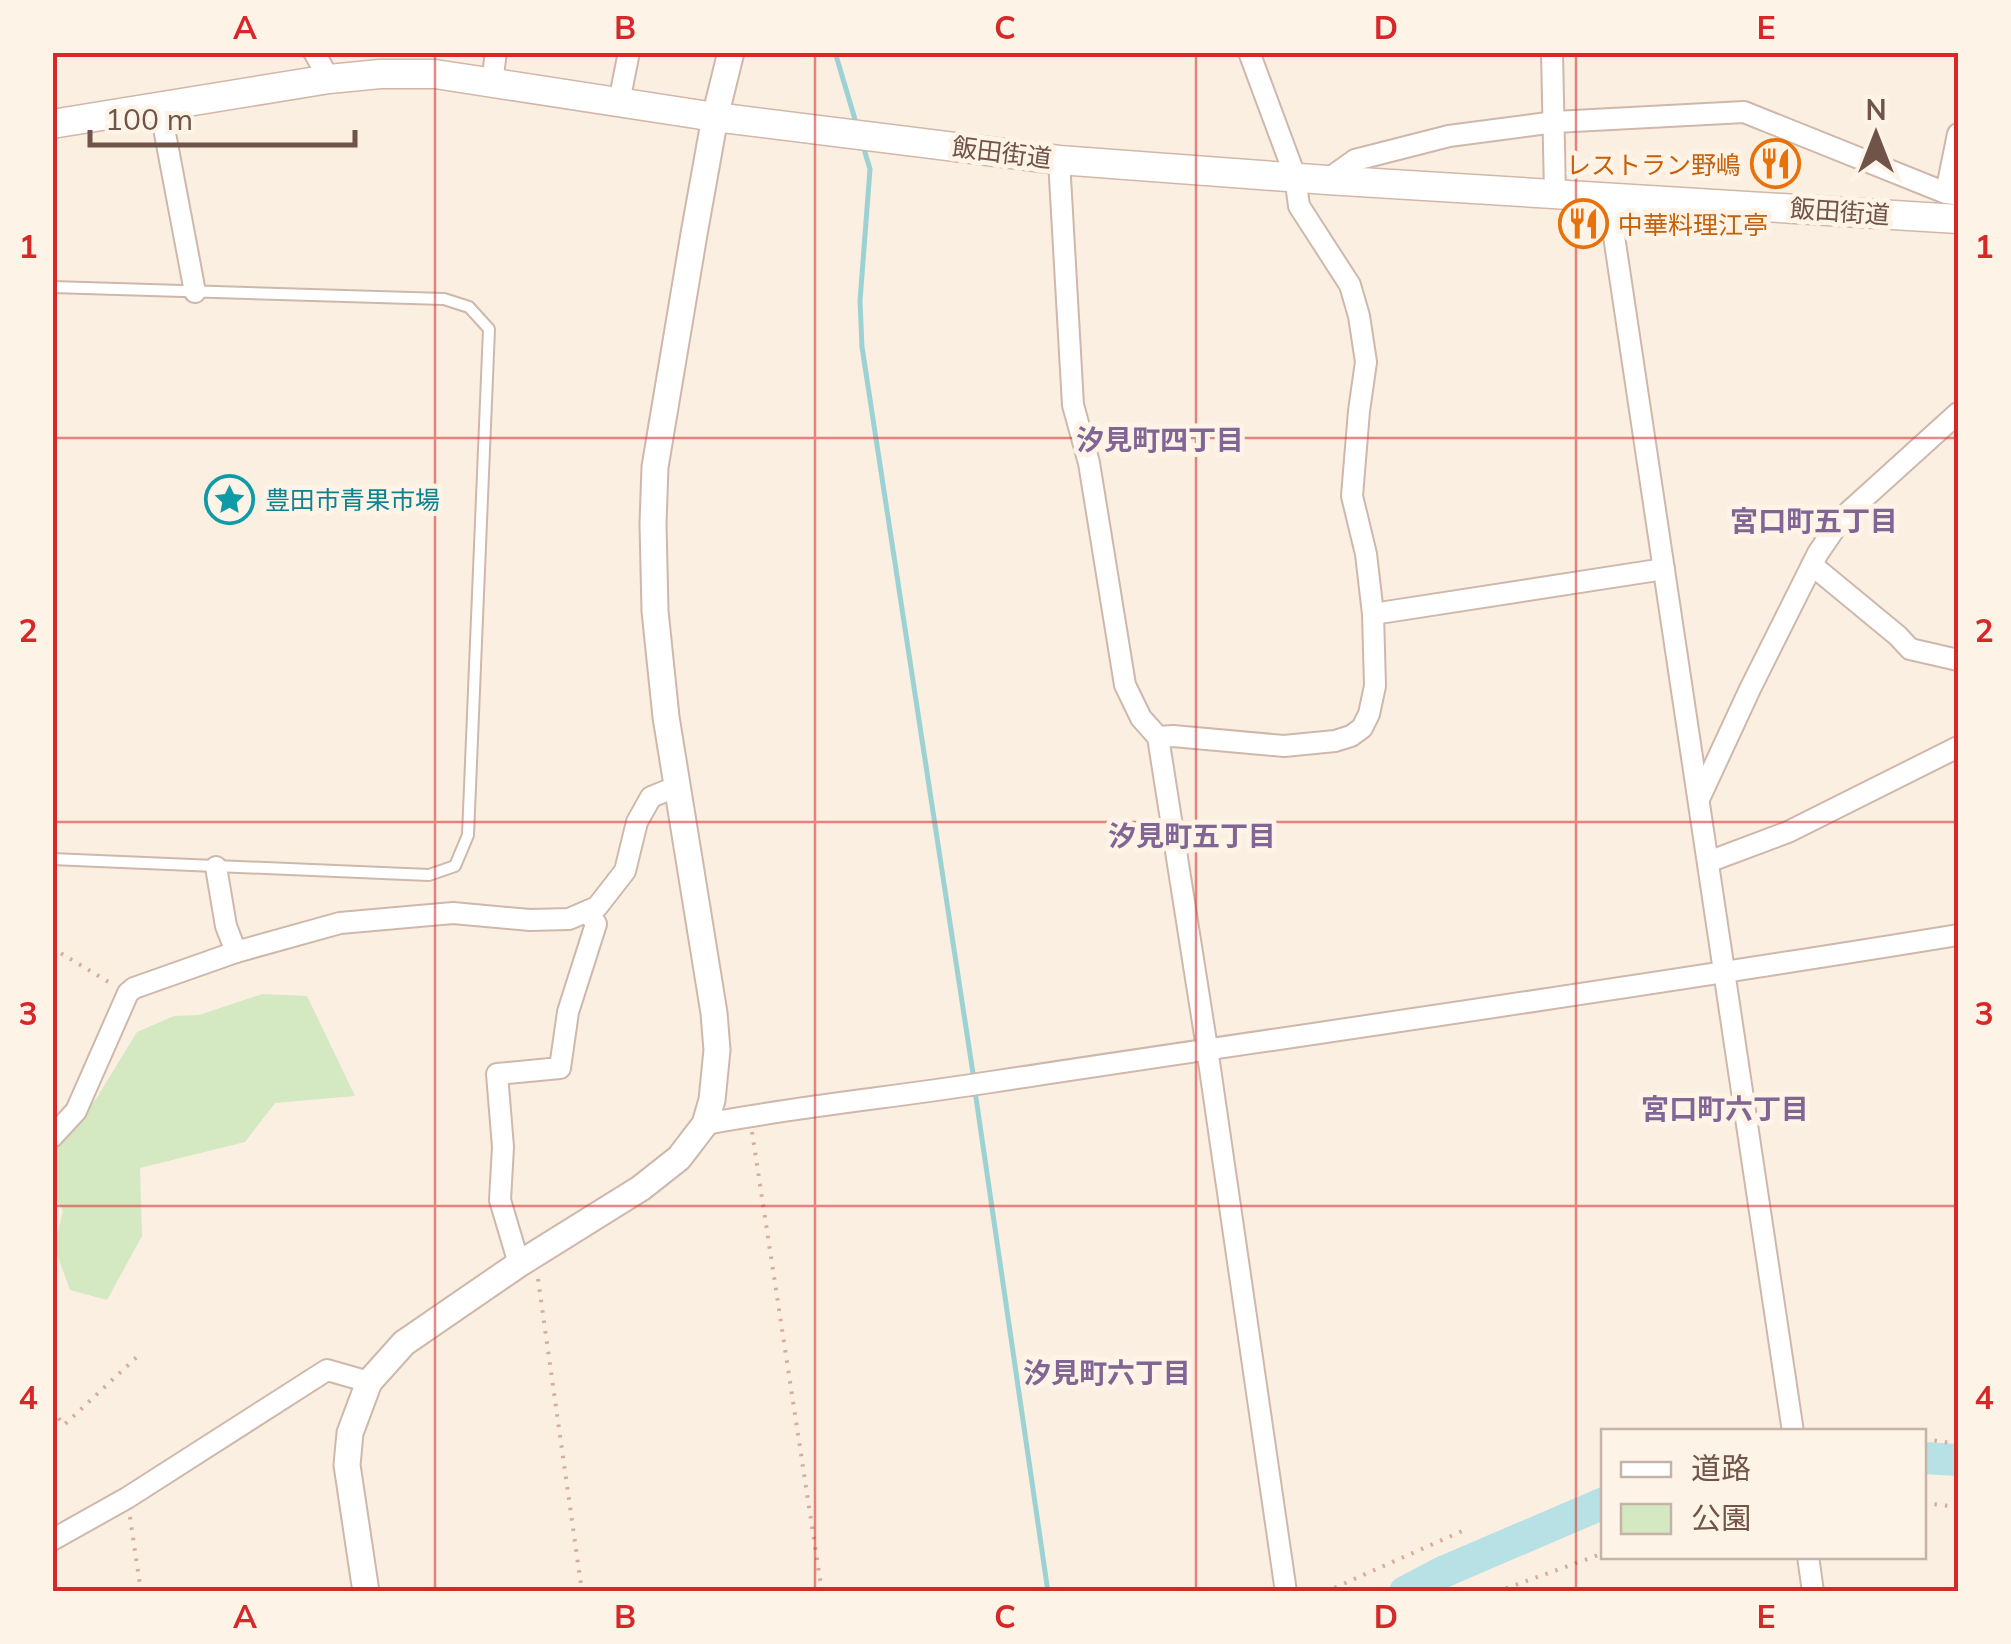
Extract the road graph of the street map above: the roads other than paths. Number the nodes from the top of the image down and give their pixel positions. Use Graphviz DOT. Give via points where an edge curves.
graph roads {
  1 [pos="314,52"];
  2 [pos="496,52"];
  3 [pos="629,52"];
  4 [pos="731,52"];
  5 [pos="1249,52"];
  6 [pos="1552,52"];
  7 [pos="329,79"];
  8 [pos="492,82"];
  9 [pos="619,102"];
  10 [pos="160,106"];
  11 [pos="716,118"];
  12 [pos="1555,122"];
  13 [pos="52,124"];
  14 [pos="1958,134"];
  15 [pos="1059,160"];
  16 [pos="1295,176"];
  17 [pos="1327,180"];
  18 [pos="1555,193"];
  19 [pos="1952,194"];
  20 [pos="1608,196"];
  21 [pos="1958,219"];
  22 [pos="52,287"];
  23 [pos="195,292"];
  24 [pos="1955,424"];
  25 [pos="1812,565"];
  26 [pos="1664,570"];
  27 [pos="1373,614"];
  28 [pos="1958,660"];
  29 [pos="1158,737"];
  30 [pos="1958,748"];
  31 [pos="678,786"];
  32 [pos="1698,800"];
  33 [pos="52,860"];
  34 [pos="1708,862"];
  35 [pos="216,867"];
  36 [pos="588,911"];
  37 [pos="1958,935"];
  38 [pos="236,952"];
  39 [pos="1724,974"];
  40 [pos="1207,1048"];
  41 [pos="705,1124"];
  42 [pos="52,1137"];
  43 [pos="527,1259"];
  44 [pos="368,1382"];
  45 [pos="1793,1429"];
  46 [pos="52,1540"];
  47 [pos="1808,1559"];
  48 [pos="366,1592"];
  49 [pos="1286,1592"];
  50 [pos="1813,1592"];
  1 -- 7 [label="street"];
  2 -- 8 [label="street"];
  3 -- 9 [label="street"];
  4 -- 11 [label="street"];
  5 -- 16 [label="street"];
  6 -- 12 [label="street"];
  7 -- 8 [label="main road, 飯田街道" via="435,74"];
  7 -- 10 [label="main road, 飯田街道"];
  8 -- 9 [label="main road, 飯田街道"];
  9 -- 11 [label="main road, 飯田街道"];
  10 -- 13 [label="main road, 飯田街道"];
  10 -- 23 [label="street"];
  11 -- 15 [label="main road, 飯田街道"];
  11 -- 31 [label="street" via="655,468 654,610"];
  12 -- 17 [label="street" via="1449,136 1355,160"];
  12 -- 18 [label="street"];
  12 -- 19 [label="street" via="1744,112"];
  14 -- 19 [label="street"];
  15 -- 16 [label="main road, 飯田街道"];
  15 -- 29 [label="street" via="1073,405 1089,463 1125,685"];
  16 -- 17 [label="main road, 飯田街道"];
  16 -- 27 [label="street" via="1299,206 1350,285 1359,316 1366,362 1352,496"];
  17 -- 18 [label="main road, 飯田街道"];
  18 -- 20 [label="main road, 飯田街道"];
  20 -- 21 [label="main road, 飯田街道"];
  20 -- 26 [label="street"];
  22 -- 23 [label="lane"];
  23 -- 35 [label="lane" via="444,299 469,307 489,330 468,835 455,866 429,875"];
  24 -- 25 [label="street" via="1842,518"];
  25 -- 28 [label="street" via="1910,648"];
  25 -- 32 [label="street"];
  26 -- 27 [label="street"];
  26 -- 32 [label="street"];
  27 -- 29 [label="street" via="1376,686 1362,728 1351,736 1284,746"];
  29 -- 40 [label="street"];
  30 -- 34 [label="street" via="1788,832"];
  31 -- 36 [label="street" via="651,797 637,822 625,872"];
  31 -- 41 [label="street" via="714,1013 716,1063"];
  32 -- 34 [label="street"];
  33 -- 35 [label="lane"];
  34 -- 39 [label="street"];
  35 -- 38 [label="street"];
  36 -- 38 [label="street" via="550,920 453,913 340,923"];
  36 -- 43 [label="street" via="596,924 568,1012 560,1068 497,1074 500,1200"];
  37 -- 39 [label="street"];
  38 -- 42 [label="street" via="128,994 76,1111"];
  39 -- 40 [label="street"];
  39 -- 45 [label="street"];
  40 -- 41 [label="street"];
  40 -- 49 [label="street"];
  41 -- 43 [label="street" via="654,1178"];
  43 -- 44 [label="street" via="404,1343"];
  44 -- 46 [label="street" via="326,1370"];
  44 -- 48 [label="street" via="347,1465"];
  47 -- 50 [label="street"];
}
